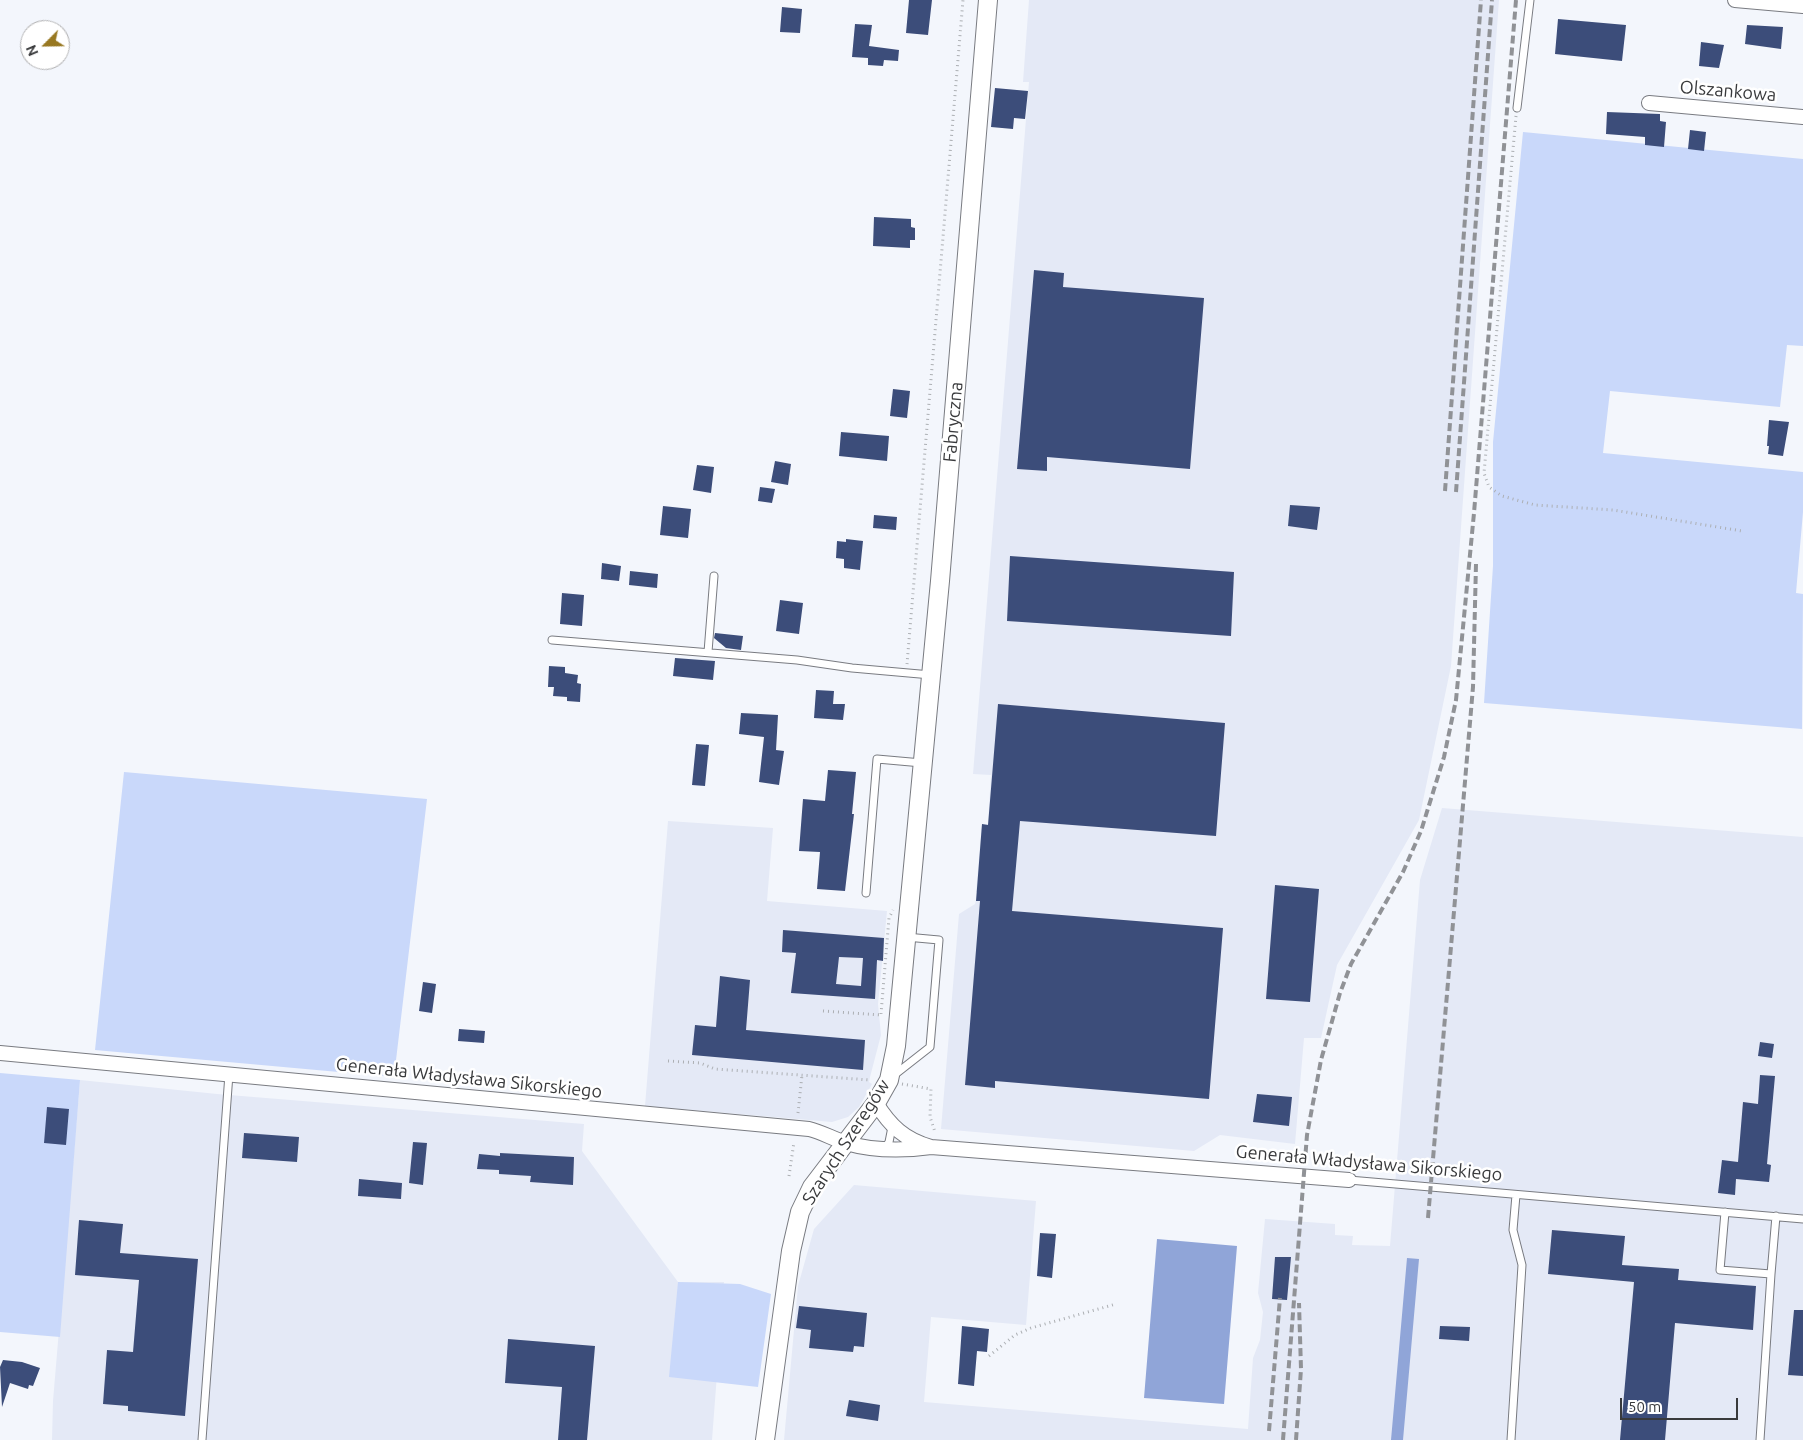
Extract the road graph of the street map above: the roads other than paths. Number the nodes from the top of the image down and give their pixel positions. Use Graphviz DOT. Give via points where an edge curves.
graph roads {
  1 [pos="988,0"];
  2 [pos="1530,0"];
  3 [pos="1735,0"];
  4 [pos="1803,6"];
  5 [pos="1649,103"];
  6 [pos="1517,108"];
  7 [pos="1803,117"];
  8 [pos="714,576"];
  9 [pos="552,640"];
  10 [pos="708,652"];
  11 [pos="932,675"];
  12 [pos="922,763"];
  13 [pos="914,843"];
  14 [pos="866,893"];
  15 [pos="906,937"];
  16 [pos="0,1052"];
  17 [pos="229,1074"];
  18 [pos="888,1079"];
  19 [pos="876,1103"];
  20 [pos="892,1127"];
  21 [pos="935,1141"];
  22 [pos="845,1142"];
  23 [pos="884,1150"];
  24 [pos="1348,1180"];
  25 [pos="1516,1194"];
  26 [pos="1725,1212"];
  27 [pos="1776,1216"];
  28 [pos="1803,1219"];
  29 [pos="1771,1274"];
  30 [pos="202,1440"];
  31 [pos="766,1440"];
  32 [pos="1510,1440"];
  33 [pos="1760,1440"];
  1 -- 11 [label="street, Fabryczna"];
  2 -- 6 [label="lane"];
  3 -- 4 [label="street"];
  5 -- 7 [label="street, Olszankowa"];
  8 -- 10 [label="lane"];
  9 -- 10 [label="lane"];
  10 -- 11 [label="lane"];
  11 -- 12 [label="street, Fabryczna"];
  12 -- 13 [label="street, Fabryczna"];
  12 -- 14 [label="lane" via="876,759"];
  13 -- 15 [label="street, Szarych Szeregów"];
  15 -- 18 [label="street, Szarych Szeregów" via="896,1046"];
  15 -- 18 [label="lane" via="938,940 930,1047"];
  16 -- 17 [label="street, Generała Władysława Sikorskiego"];
  17 -- 22 [label="street, Generała Władysława Sikorskiego" via="809,1129"];
  17 -- 30 [label="lane"];
  18 -- 19 [label="street, Szarych Szeregów"];
  19 -- 20 [label="street, Generała Władysława Sikorskiego"];
  19 -- 22 [label="street, Szarych Szeregów"];
  20 -- 21 [label="street, Generała Władysława Sikorskiego" via="914,1141"];
  20 -- 23 [label="lane"];
  21 -- 23 [label="street, Generała Władysława Sikorskiego" via="907,1150"];
  21 -- 24 [label="street, Generała Władysława Sikorskiego"];
  22 -- 23 [label="street, Generała Władysława Sikorskiego"];
  22 -- 31 [label="street, Szarych Szeregów" via="812,1187 800,1212 791,1251"];
  24 -- 25 [label="lane, Generała Władysława Sikorskiego"];
  25 -- 26 [label="lane, Generała Władysława Sikorskiego"];
  25 -- 32 [label="lane" via="1513,1230 1522,1265"];
  26 -- 27 [label="lane, Generała Władysława Sikorskiego"];
  26 -- 29 [label="lane" via="1720,1270"];
  27 -- 28 [label="lane, Generała Władysława Sikorskiego"];
  27 -- 29 [label="lane"];
  29 -- 33 [label="lane"];
}
